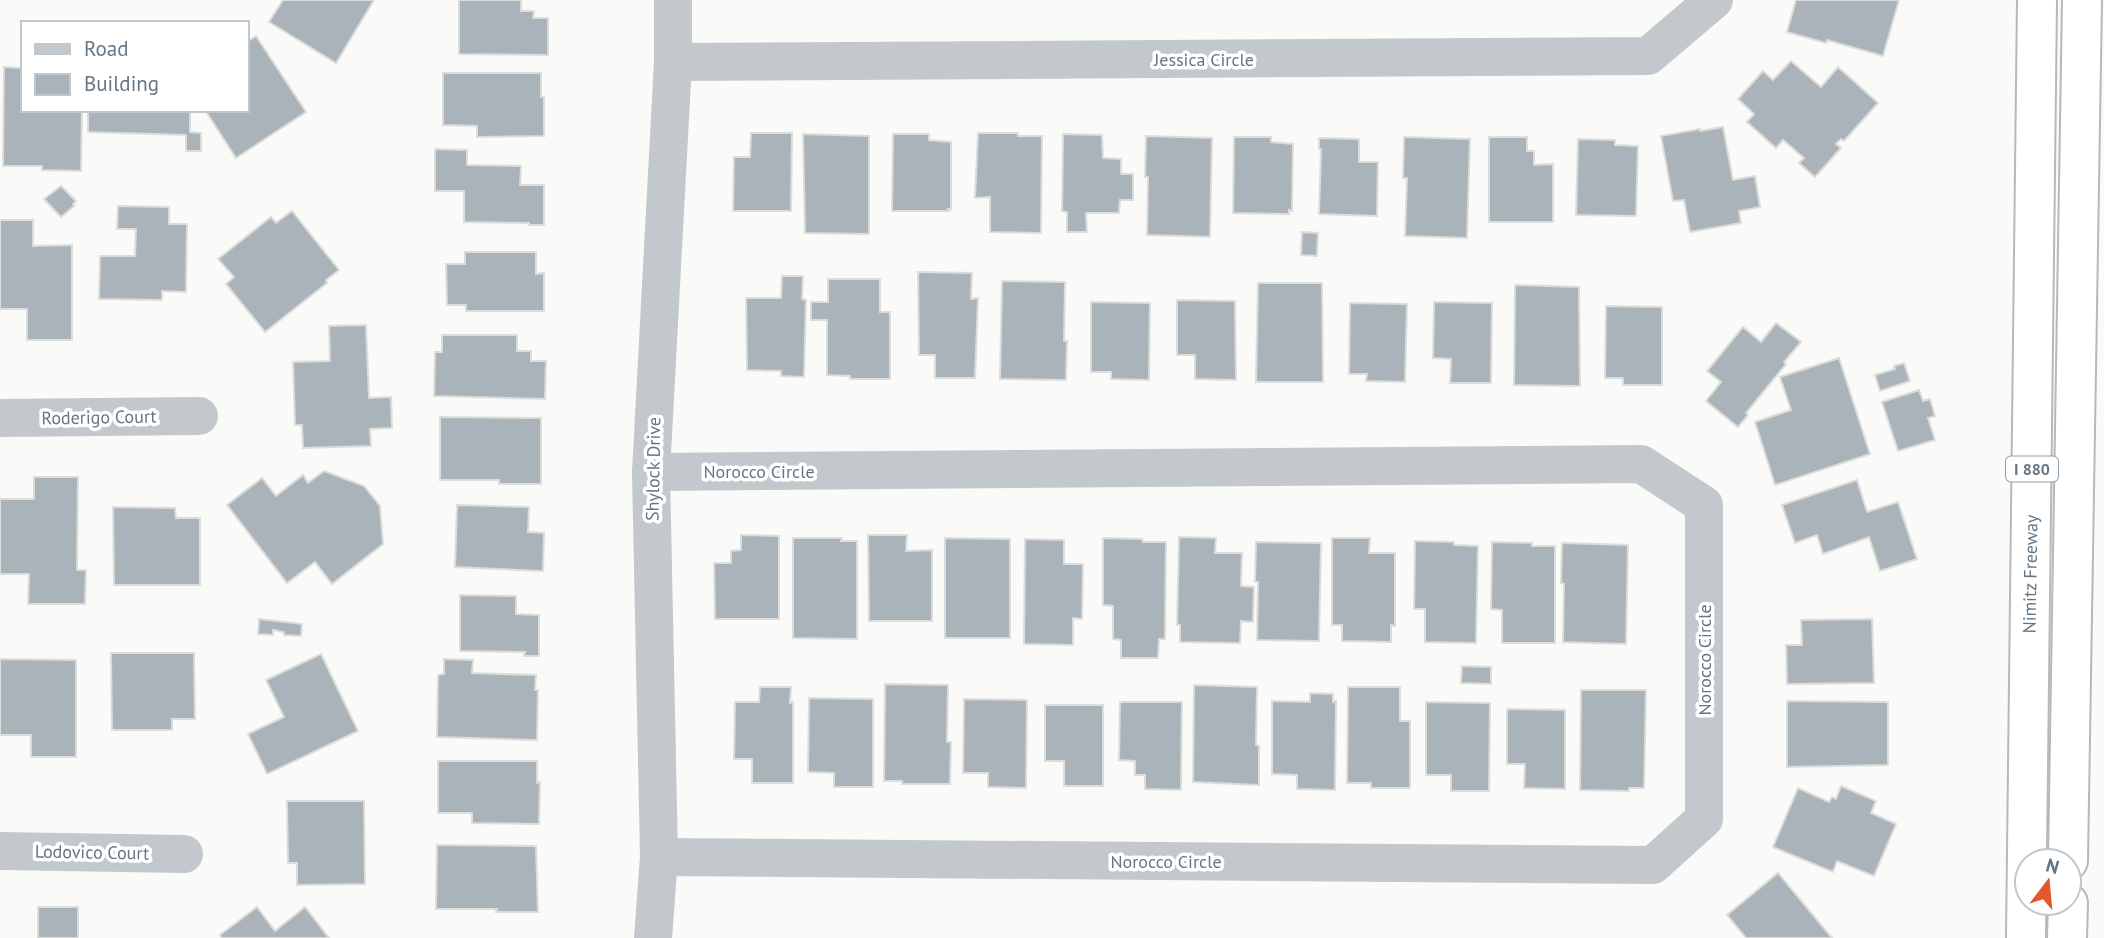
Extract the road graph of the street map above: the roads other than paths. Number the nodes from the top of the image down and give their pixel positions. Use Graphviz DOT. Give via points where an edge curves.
graph roads {
  1 [pos="673,0"];
  2 [pos="1714,0"];
  3 [pos="2037,0"];
  4 [pos="2082,0"];
  5 [pos="673,62"];
  6 [pos="199,416"];
  7 [pos="0,418"];
  8 [pos="650,472"];
  9 [pos="2068,847"];
  10 [pos="0,850"];
  11 [pos="184,854"];
  12 [pos="659,857"];
  13 [pos="2068,917"];
  14 [pos="653,938"];
  15 [pos="2026,938"];
  16 [pos="2067,938"];
  1 -- 5 [label="street, Shylock Drive"];
  2 -- 5 [label="street, Jessica Circle" via="1648,56"];
  3 -- 15 [label="highway, Nimitz Freeway / I 880"];
  4 -- 9 [label="highway, I 880"];
  5 -- 8 [label="street, Shylock Drive"];
  6 -- 7 [label="street, Roderigo Court"];
  8 -- 12 [label="street, Shylock Drive"];
  8 -- 12 [label="street, Norocco Circle" via="1641,464 1704,505 1704,819 1653,865"];
  10 -- 11 [label="street, Lodovico Court"];
  12 -- 14 [label="street, Shylock Drive"];
  13 -- 16 [label="highway"];
}
